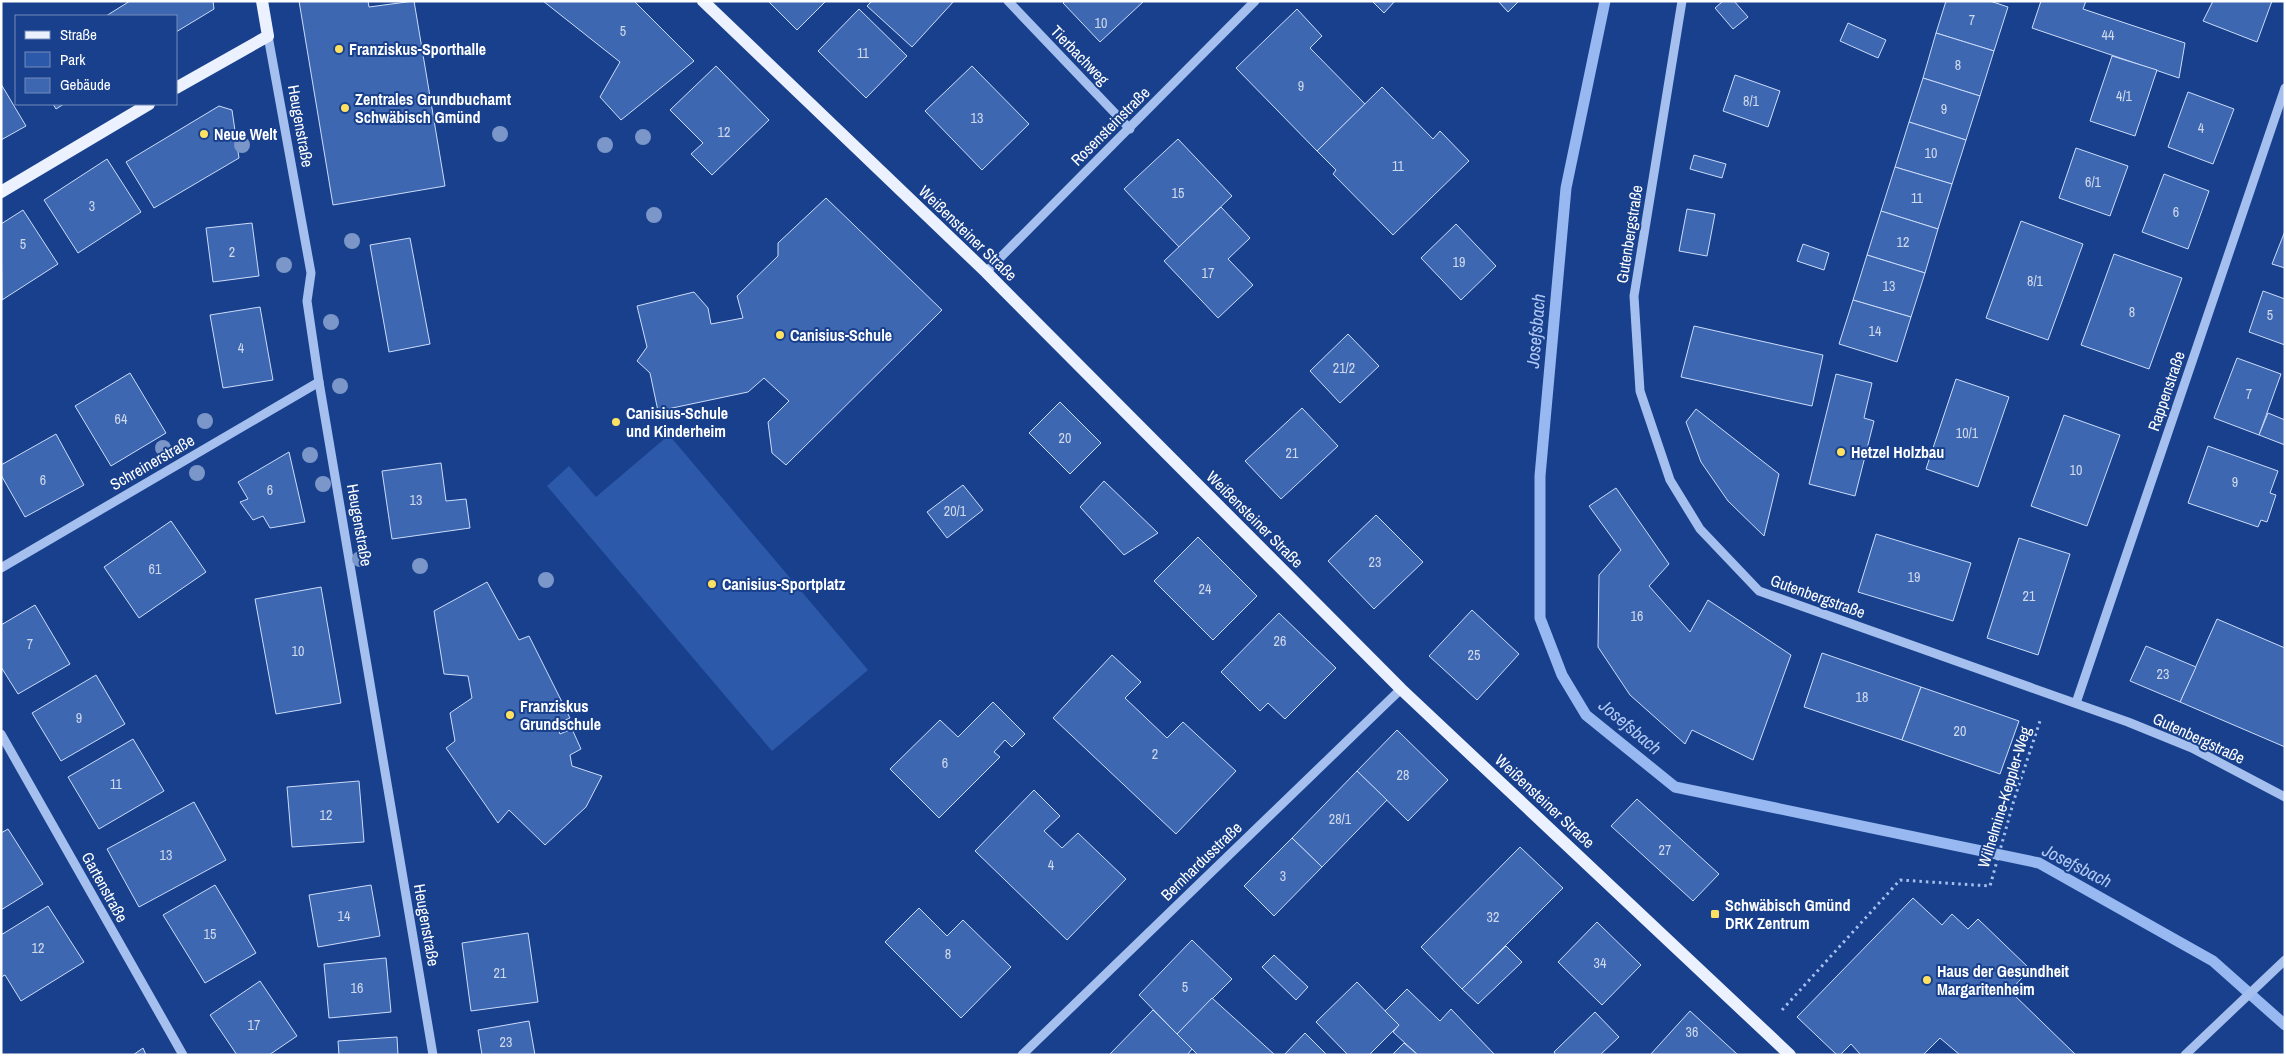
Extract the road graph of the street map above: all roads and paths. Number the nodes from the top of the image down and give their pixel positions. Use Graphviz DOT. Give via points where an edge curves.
graph roads {
  1 [pos="262,1"];
  2 [pos="703,1"];
  3 [pos="1008,1"];
  4 [pos="1255,1"];
  5 [pos="1682,1"];
  6 [pos="268,36"];
  7 [pos="178,87"];
  8 [pos="2285,88"];
  9 [pos="148,105"];
  10 [pos="1130,129"];
  11 [pos="1,192"];
  12 [pos="986,272"];
  13 [pos="319,382"];
  14 [pos="1,568"];
  15 [pos="1401,689"];
  16 [pos="2049,694"];
  17 [pos="2076,702"];
  18 [pos="1,734"];
  19 [pos="2285,797"];
  20 [pos="2285,960"];
  21 [pos="1764,1029"];
  22 [pos="183,1055"];
  23 [pos="433,1055"];
  24 [pos="1022,1055"];
  25 [pos="1790,1055"];
  26 [pos="2185,1055"];
  1 -- 6 [label="main road, Heugenstraße"];
  2 -- 12 [label="main road, Weißensteiner Straße"];
  3 -- 10 [label="street, Tierbachweg"];
  4 -- 10 [label="street, Rosensteinstraße"];
  5 -- 16 [label="street, Gutenbergstraße" via="1634,296 1640,391 1670,480 1700,529 1759,591"];
  6 -- 7 [label="main road"];
  6 -- 13 [label="street, Heugenstraße" via="311,273 307,301"];
  8 -- 17 [label="street, Rappenstraße"];
  9 -- 11 [label="main road"];
  10 -- 12 [label="street, Rosensteinstraße"];
  12 -- 15 [label="main road, Weißensteiner Straße"];
  13 -- 14 [label="street, Schreinerstraße"];
  13 -- 23 [label="street, Heugenstraße"];
  15 -- 21 [label="main road, Weißensteiner Straße"];
  15 -- 24 [label="street, Bernhardusstraße"];
  16 -- 17 [label="street, Gutenbergstraße"];
  16 -- 21 [label="path, Wilhelmine-Keppler-Weg" via="1990,886 1900,880"];
  17 -- 19 [label="street, Gutenbergstraße" via="2192,748"];
  18 -- 22 [label="street, Gartenstraße"];
  20 -- 26 [label="street"];
  21 -- 25 [label="main road, Weißensteiner Straße"];
}
